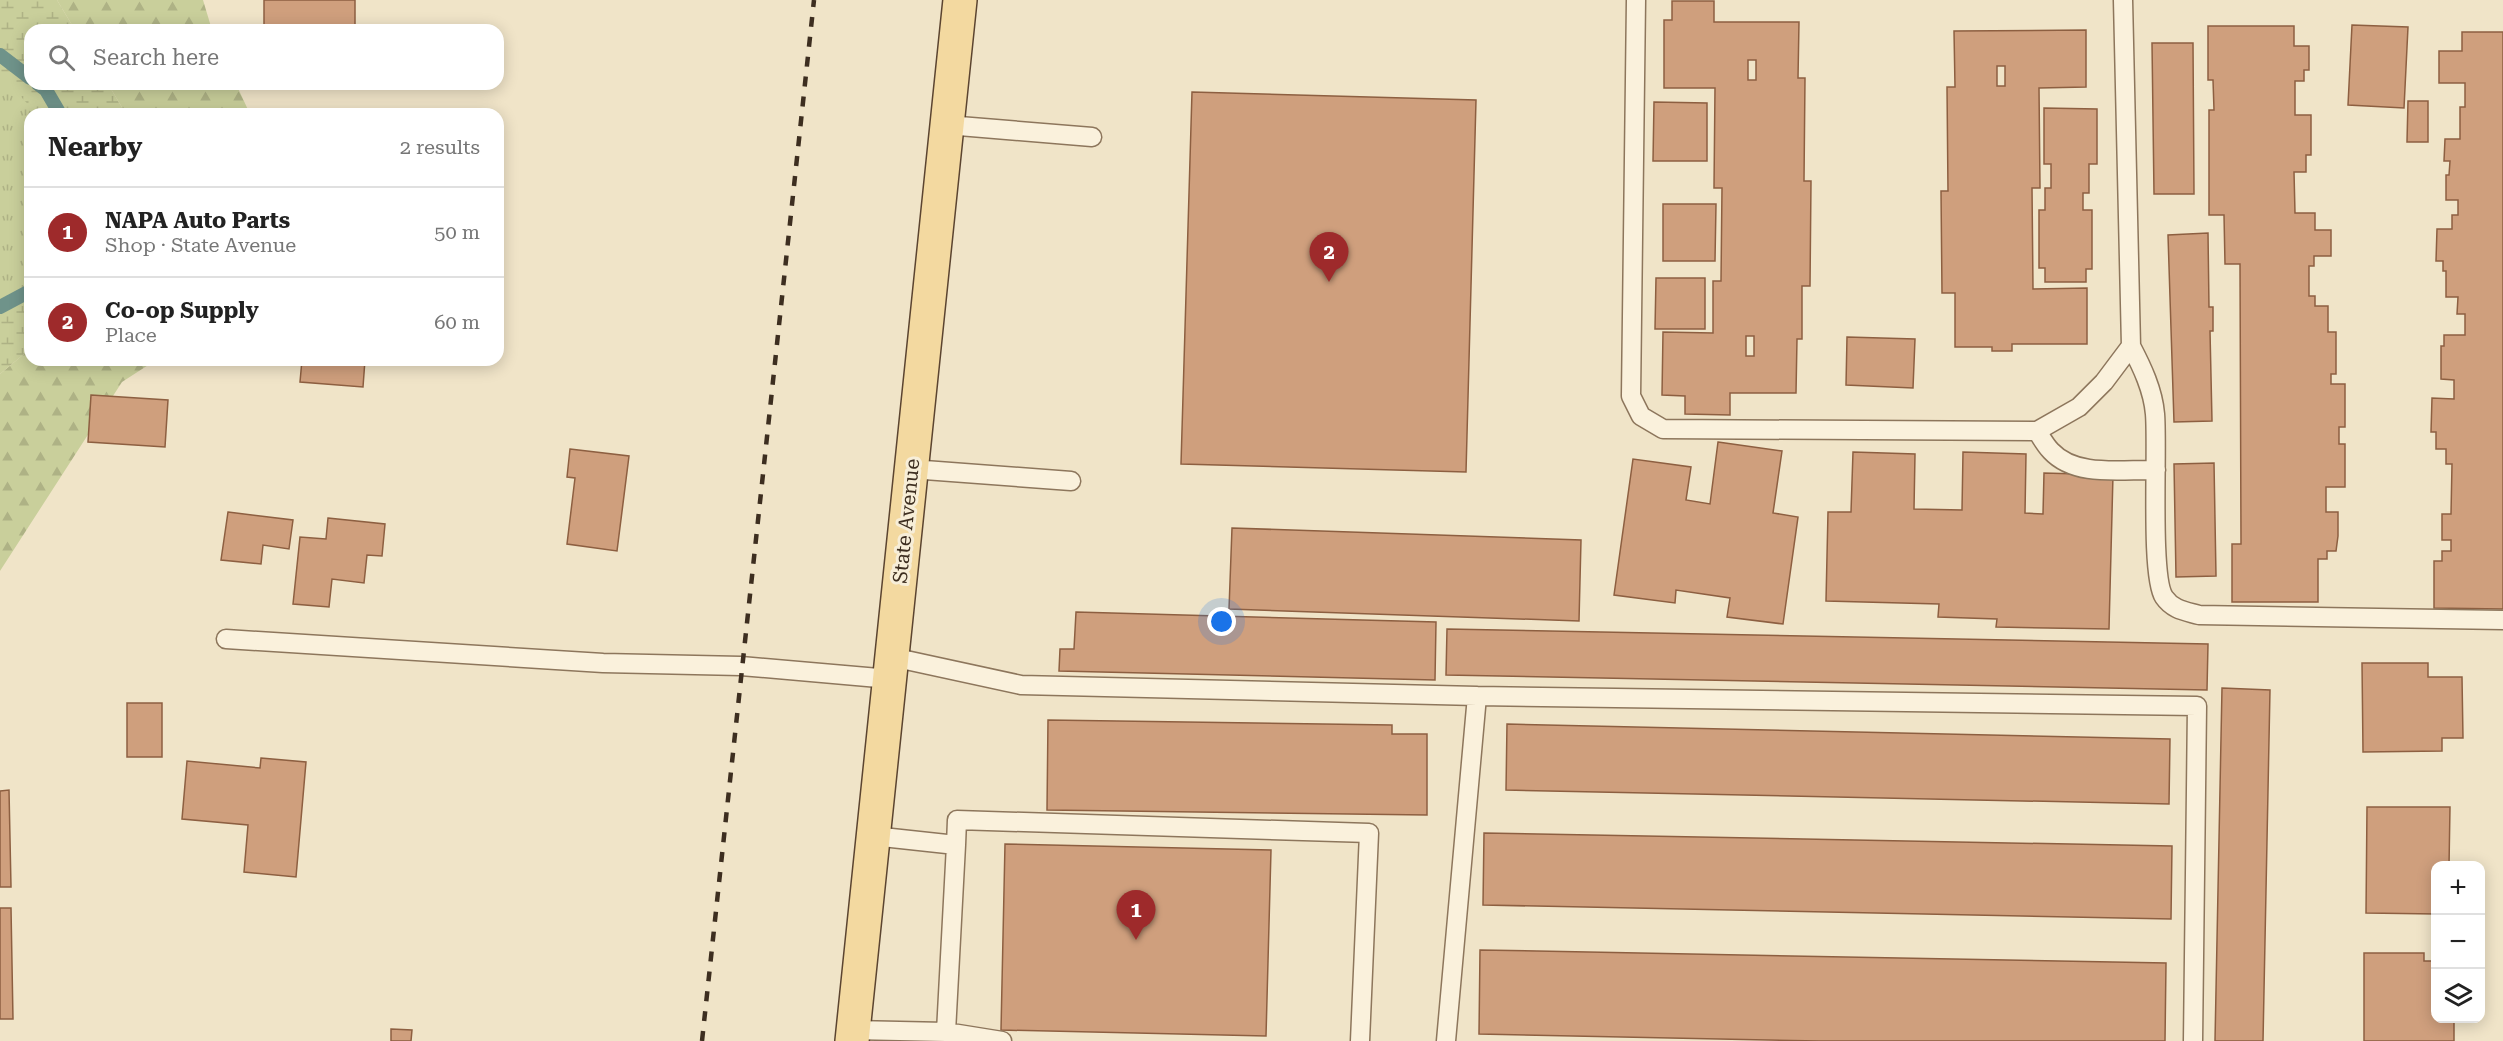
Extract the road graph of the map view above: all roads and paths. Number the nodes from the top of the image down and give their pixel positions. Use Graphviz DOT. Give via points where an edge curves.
graph roads {
  1 [pos="960,0"];
  2 [pos="1636,0"];
  3 [pos="2123,0"];
  4 [pos="947,125"];
  5 [pos="1092,137"];
  6 [pos="2131,346"];
  7 [pos="2037,431"];
  8 [pos="911,469"];
  9 [pos="2156,470"];
  10 [pos="1071,481"];
  11 [pos="2503,620"];
  12 [pos="226,639"];
  13 [pos="891,668"];
  14 [pos="1477,696"];
  15 [pos="873,837"];
  16 [pos="956,845"];
  17 [pos="946,1032"];
  18 [pos="852,1036"];
  19 [pos="1002,1041"];
  20 [pos="1360,1041"];
  21 [pos="1446,1041"];
  22 [pos="2193,1041"];
  1 -- 4 [label="main road, State Avenue"];
  2 -- 7 [label="lane" via="1631,396 1641,416 1663,429"];
  3 -- 6 [label="lane"];
  4 -- 5 [label="lane"];
  4 -- 8 [label="main road, State Avenue"];
  6 -- 7 [label="lane" via="2079,407"];
  6 -- 9 [label="lane" via="2144,371 2155,412"];
  7 -- 9 [label="lane" via="2051,452 2068,464 2087,469"];
  8 -- 10 [label="lane"];
  8 -- 13 [label="main road, State Avenue"];
  9 -- 11 [label="lane" via="2156,566 2163,595 2177,610 2199,615"];
  12 -- 13 [label="lane" via="592,662"];
  13 -- 14 [label="lane" via="1021,686"];
  13 -- 15 [label="main road, State Avenue"];
  14 -- 21 [label="lane"];
  14 -- 22 [label="lane" via="2197,706"];
  15 -- 16 [label="lane"];
  15 -- 18 [label="main road, State Avenue"];
  16 -- 17 [label="lane"];
  16 -- 20 [label="lane" via="957,820 1369,833"];
  17 -- 18 [label="lane"];
  17 -- 19 [label="lane"];
}
